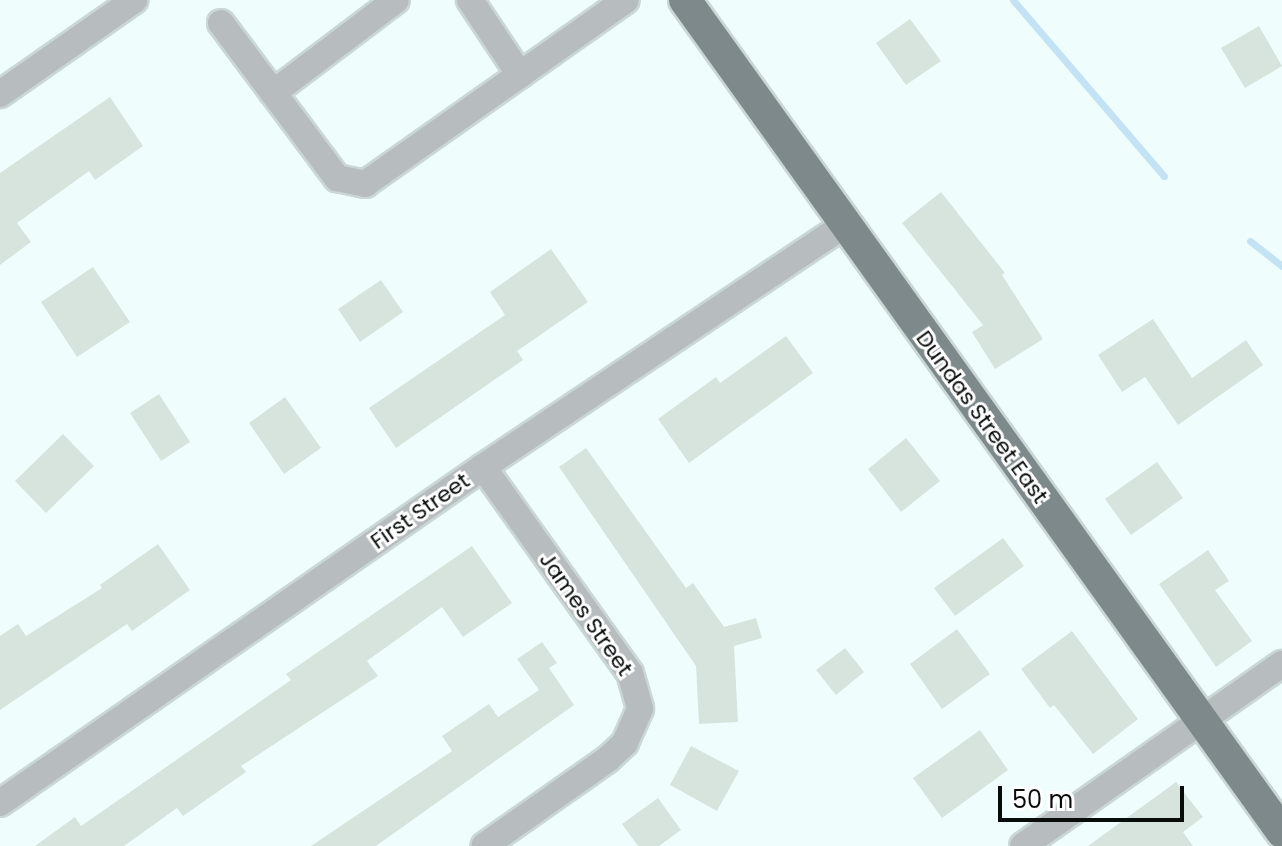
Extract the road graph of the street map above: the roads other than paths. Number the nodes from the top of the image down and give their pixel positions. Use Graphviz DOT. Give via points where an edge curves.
graph roads {
  1 [pos="134,0"];
  2 [pos="396,0"];
  3 [pos="470,0"];
  4 [pos="626,0"];
  5 [pos="685,0"];
  6 [pos="221,23"];
  7 [pos="520,75"];
  8 [pos="273,93"];
  9 [pos="0,94"];
  10 [pos="844,225"];
  11 [pos="483,467"];
  12 [pos="1282,664"];
  13 [pos="1202,723"];
  14 [pos="0,803"];
  15 [pos="1282,832"];
  16 [pos="484,846"];
  17 [pos="1023,846"];
  1 -- 9 [label="street"];
  2 -- 8 [label="street"];
  3 -- 7 [label="street"];
  4 -- 7 [label="street"];
  5 -- 10 [label="main road, Dundas Street East"];
  6 -- 8 [label="street"];
  7 -- 8 [label="street" via="365,184 337,178"];
  10 -- 11 [label="street, First Street"];
  10 -- 13 [label="main road, Dundas Street East"];
  11 -- 14 [label="street, First Street"];
  11 -- 16 [label="street, James Street" via="630,673 640,709 625,743 608,759"];
  12 -- 13 [label="street"];
  13 -- 15 [label="main road, Dundas Street East"];
  13 -- 17 [label="street"];
}
